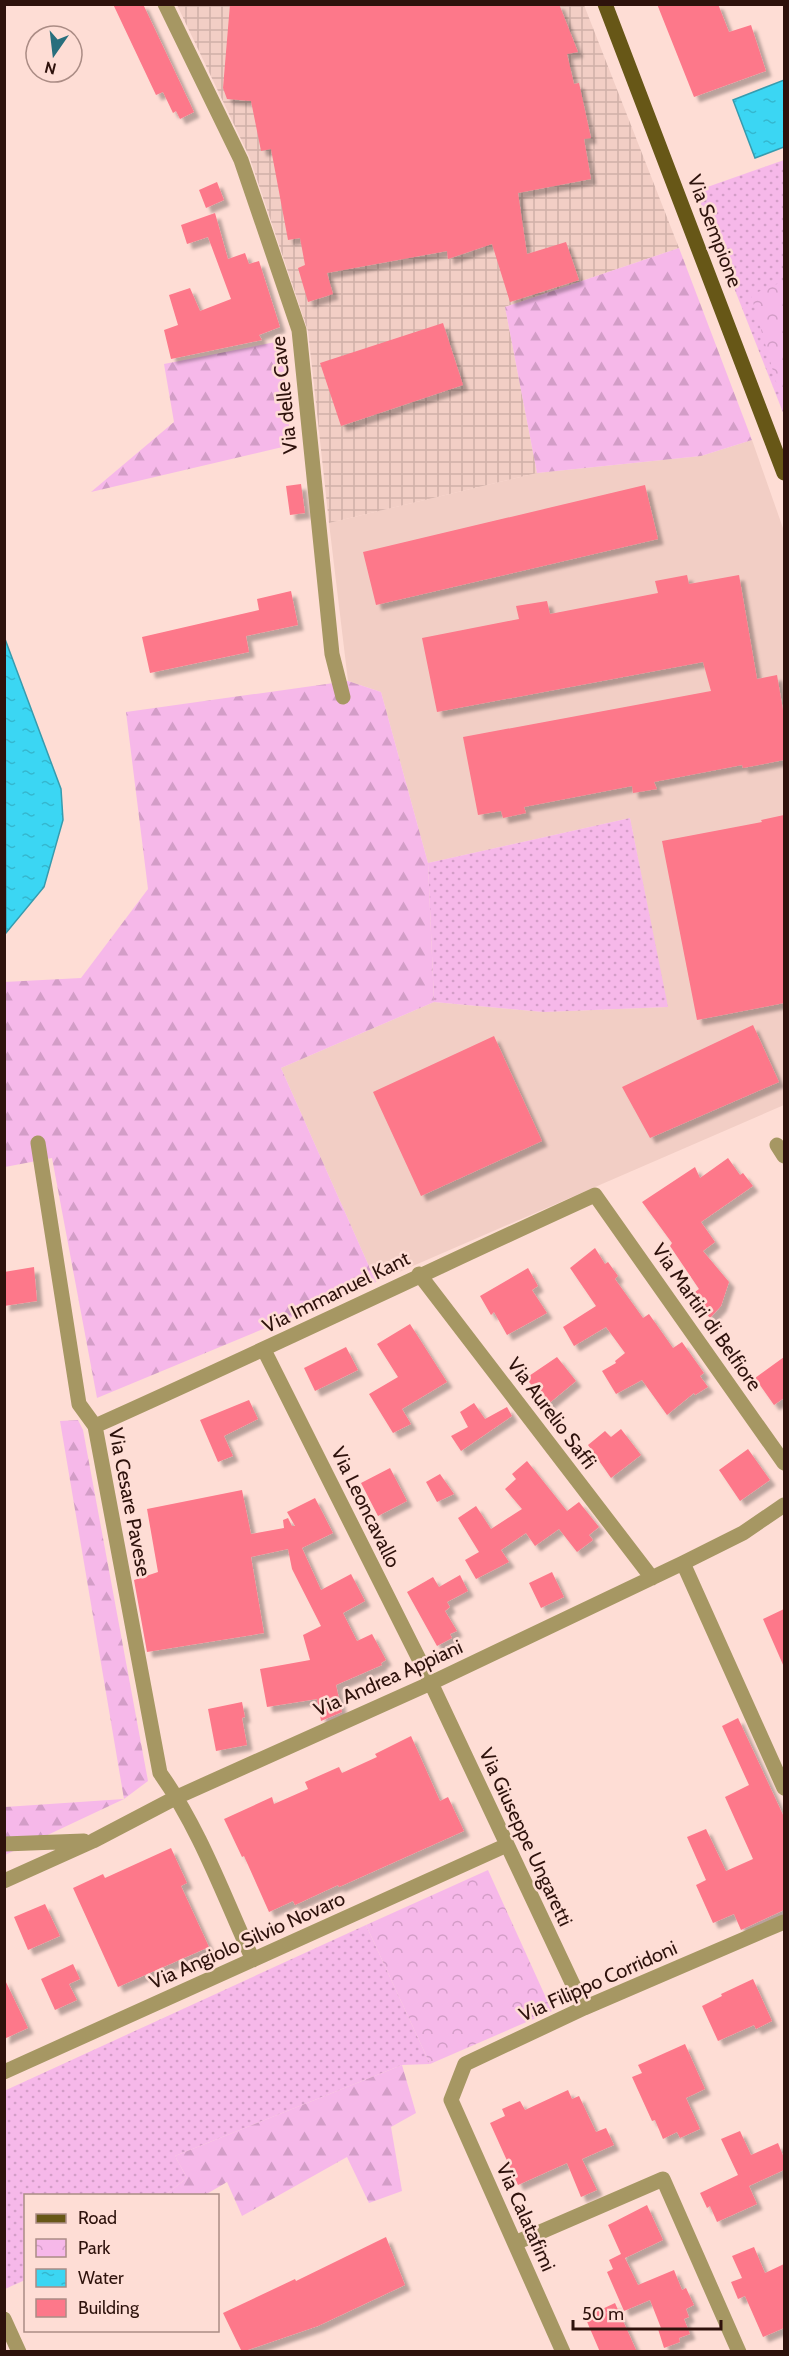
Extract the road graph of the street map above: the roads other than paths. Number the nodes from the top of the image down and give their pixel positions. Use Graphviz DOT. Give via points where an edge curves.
graph roads {
  1 [pos="165,4"];
  2 [pos="605,4"];
  3 [pos="784,473"];
  4 [pos="343,697"];
  5 [pos="38,1143"];
  6 [pos="595,1195"];
  7 [pos="419,1274"];
  8 [pos="264,1350"];
  9 [pos="95,1426"];
  10 [pos="784,1463"];
  11 [pos="784,1505"];
  12 [pos="683,1563"];
  13 [pos="652,1578"];
  14 [pos="430,1683"];
  15 [pos="784,1788"];
  16 [pos="177,1797"];
  17 [pos="93,1841"];
  18 [pos="4,1844"];
  19 [pos="507,1845"];
  20 [pos="4,1881"];
  21 [pos="784,1922"];
  22 [pos="253,1960"];
  23 [pos="584,2008"];
  24 [pos="4,2072"];
  25 [pos="451,2100"];
  26 [pos="515,2242"];
  27 [pos="4,2319"];
  28 [pos="19,2352"];
  29 [pos="563,2352"];
  30 [pos="739,2352"];
  1 -- 4 [label="street, Via delle Cave" via="241,160 299,330 332,654"];
  2 -- 3 [label="main road, Via Sempione"];
  5 -- 9 [label="street, Via Cesare Pavese" via="79,1404"];
  6 -- 7 [label="street, Via Immanuel Kant"];
  6 -- 10 [label="street, Via Martiri di Belfiore"];
  7 -- 8 [label="street, Via Immanuel Kant"];
  7 -- 13 [label="street, Via Aurelio Saffi"];
  8 -- 9 [label="street, Via Immanuel Kant"];
  8 -- 14 [label="street, Via Leoncavallo"];
  9 -- 16 [label="street, Via Cesare Pavese" via="160,1773"];
  11 -- 12 [label="street, Via Andrea Appiani" via="743,1533"];
  12 -- 13 [label="street, Via Andrea Appiani"];
  12 -- 15 [label="street"];
  13 -- 14 [label="street, Via Andrea Appiani"];
  14 -- 16 [label="street, Via Andrea Appiani"];
  14 -- 19 [label="street, Via Giuseppe Ungaretti"];
  16 -- 17 [label="street, Via Andrea Appiani"];
  16 -- 22 [label="street, Via Cesare Pavese"];
  17 -- 18 [label="street"];
  17 -- 20 [label="street, Via Andrea Appiani"];
  19 -- 22 [label="street, Via Angiolo Silvio Novaro"];
  19 -- 23 [label="street, Via Giuseppe Ungaretti"];
  21 -- 23 [label="street, Via Filippo Corridoni"];
  22 -- 24 [label="street, Via Angiolo Silvio Novaro"];
  23 -- 25 [label="street, Via Filippo Corridoni" via="465,2064"];
  25 -- 26 [label="street, Via Calatafimi"];
  26 -- 29 [label="street, Via Calatafimi"];
  26 -- 30 [label="street" via="663,2179"];
  27 -- 28 [label="street"];
}
